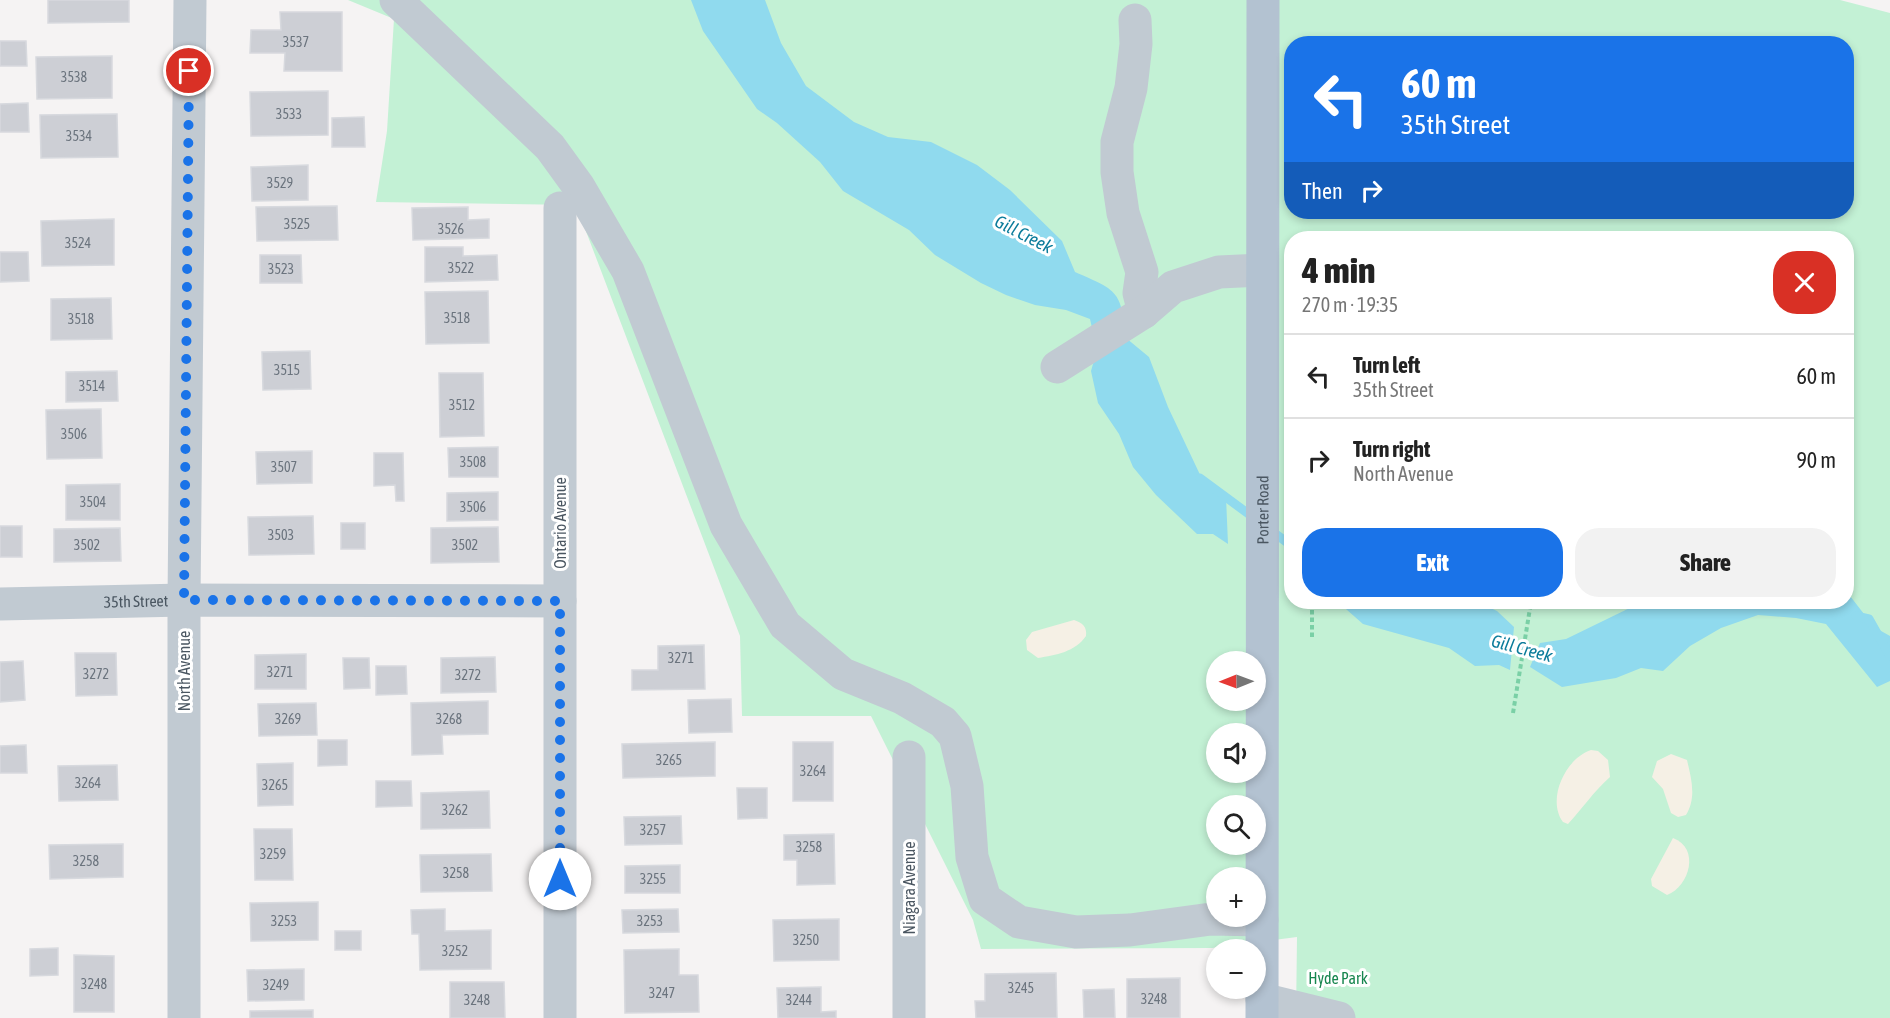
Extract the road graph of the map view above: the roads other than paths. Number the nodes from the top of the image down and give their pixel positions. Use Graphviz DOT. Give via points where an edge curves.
graph roads {
  1 [pos="190,0"];
  2 [pos="396,0"];
  3 [pos="1263,0"];
  4 [pos="1135,20"];
  5 [pos="560,208"];
  6 [pos="1262,270"];
  7 [pos="1144,312"];
  8 [pos="1057,367"];
  9 [pos="184,600"];
  10 [pos="560,601"];
  11 [pos="0,604"];
  12 [pos="909,757"];
  13 [pos="1262,867"];
  14 [pos="1206,920"];
  15 [pos="1262,927"];
  16 [pos="1262,1008"];
  17 [pos="184,1018"];
  18 [pos="560,1018"];
  19 [pos="909,1018"];
  20 [pos="1339,1018"];
  1 -- 9 [label="street, North Avenue"];
  2 -- 14 [label="street" via="550,147 579,187 628,271 726,525 785,625 843,674 902,698 943,722 955,736 967,786 972,857 985,899 1019,922 1076,932 1130,930"];
  3 -- 6 [label="main road, Porter Road"];
  4 -- 7 [label="street" via="1131,88 1116,142 1123,213 1142,272 1139,293"];
  5 -- 10 [label="street, Ontario Avenue"];
  6 -- 7 [label="street" via="1219,272 1173,287"];
  6 -- 13 [label="main road, Porter Road"];
  7 -- 8 [label="street"];
  9 -- 10 [label="street, 35th Street"];
  9 -- 11 [label="street, 35th Street"];
  9 -- 17 [label="street, North Avenue"];
  10 -- 18 [label="street, Ontario Avenue"];
  12 -- 19 [label="street, Niagara Avenue"];
  15 -- 16 [label="main road, Porter Road"];
  16 -- 20 [label="street"];
}
